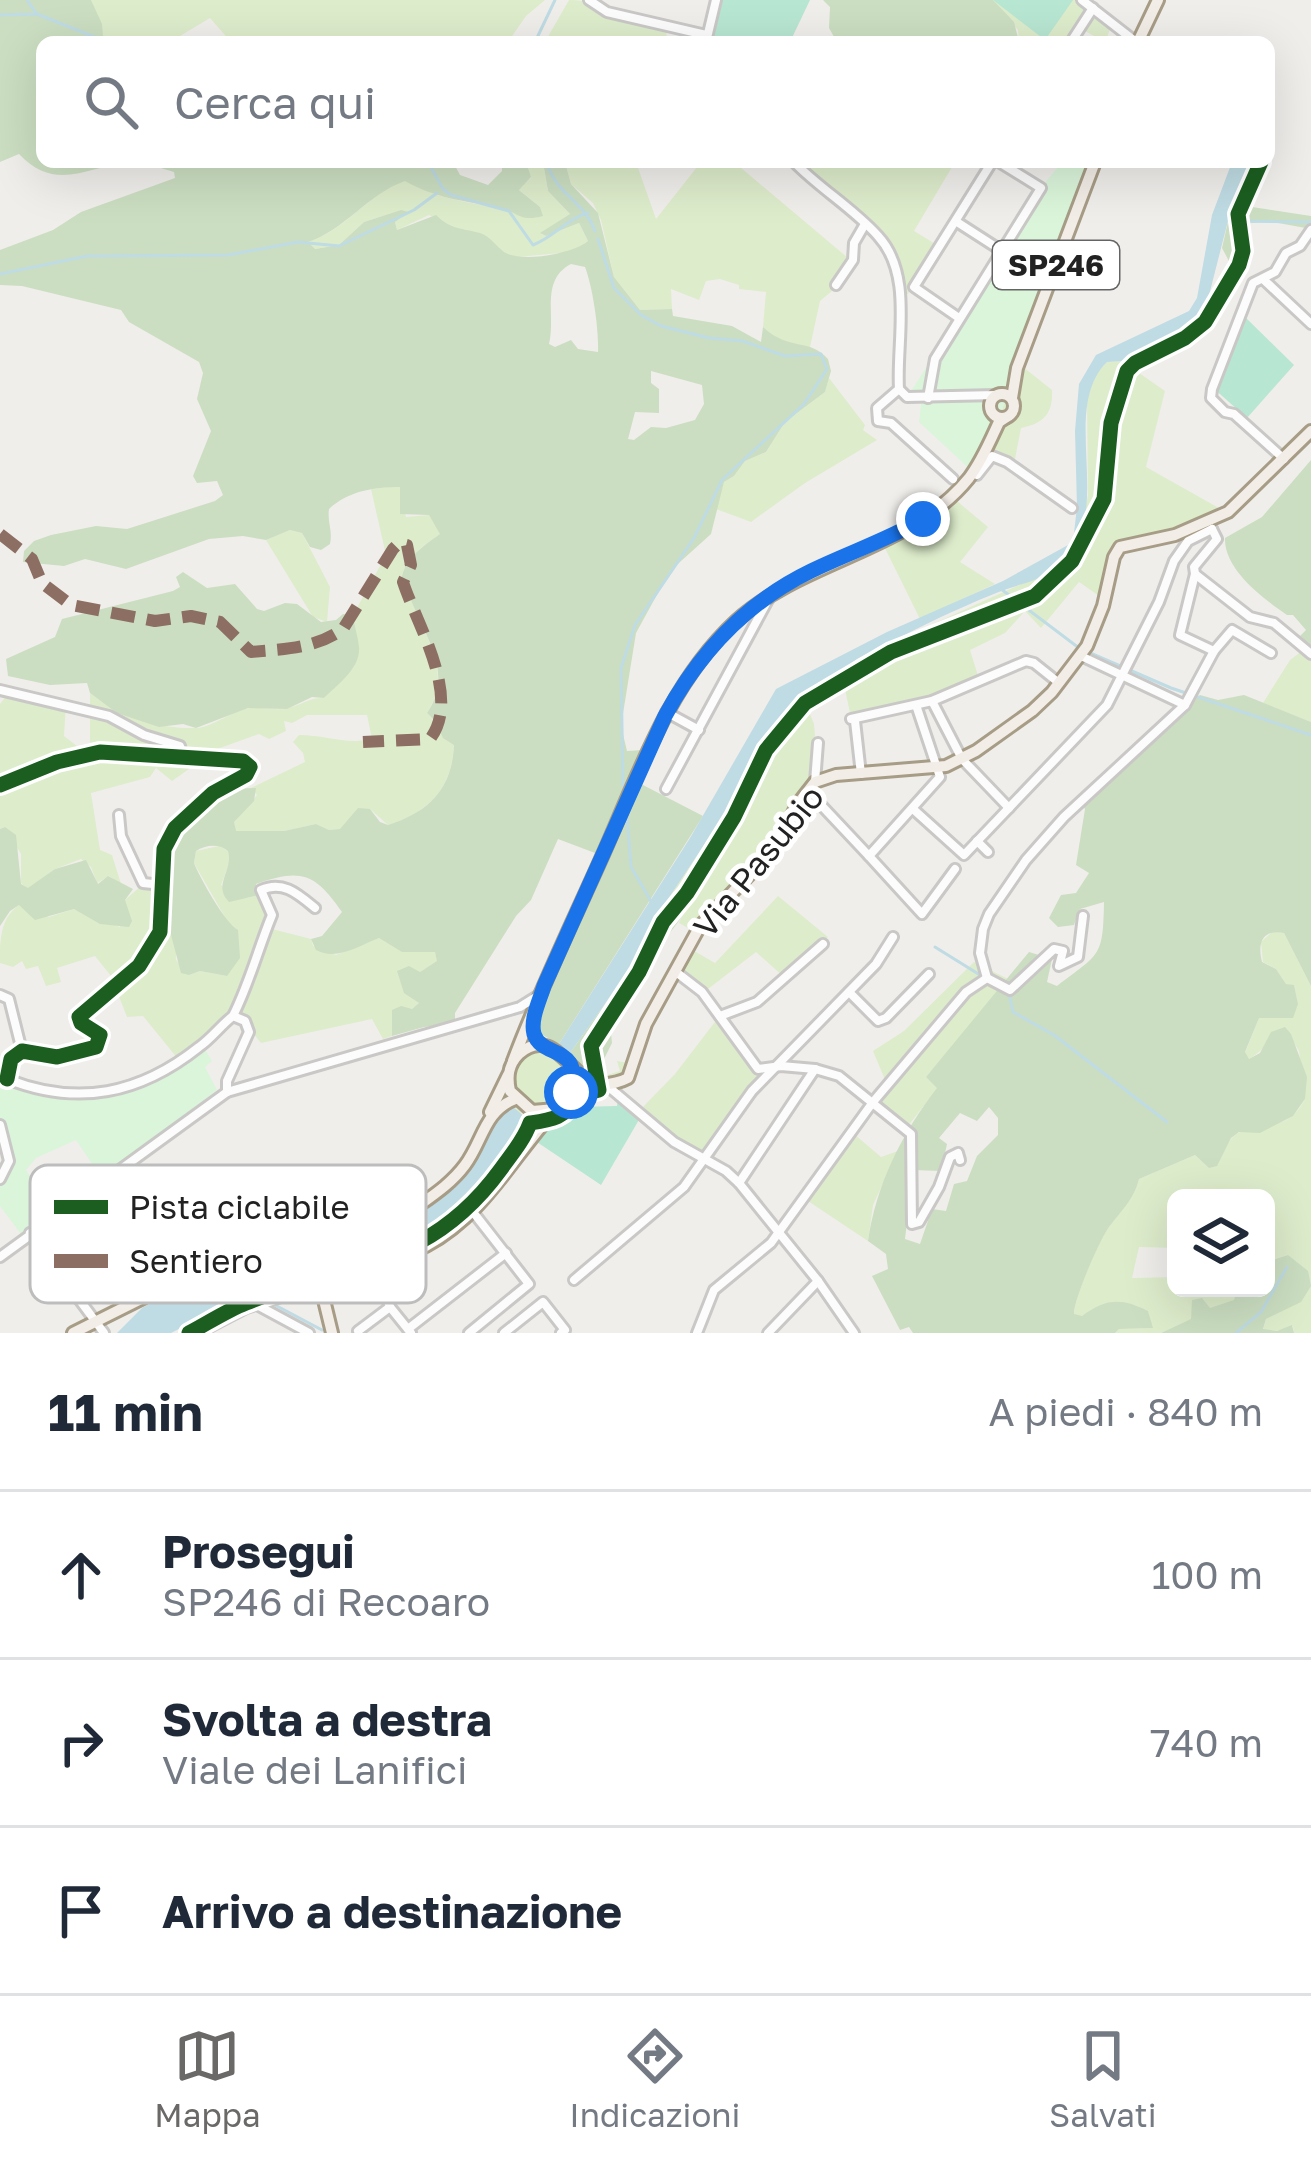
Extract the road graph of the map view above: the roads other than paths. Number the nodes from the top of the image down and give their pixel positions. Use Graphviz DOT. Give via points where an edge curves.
graph roads {
  1 [pos="590,0"];
  2 [pos="716,0"];
  3 [pos="1082,0"];
  4 [pos="1158,0"];
  5 [pos="1093,8"];
  6 [pos="695,36"];
  7 [pos="707,36"];
  8 [pos="1075,36"];
  9 [pos="1129,36"];
  10 [pos="1140,36"];
  11 [pos="801,168"];
  12 [pos="991,168"];
  13 [pos="1006,168"];
  14 [pos="1093,168"];
  15 [pos="957,221"];
  16 [pos="865,224"];
  17 [pos="1311,230"];
  18 [pos="1002,251"];
  19 [pos="1263,279"];
  20 [pos="836,286"];
  21 [pos="960,319"];
  22 [pos="1311,324"];
  23 [pos="899,389"];
  24 [pos="1004,396"];
  25 [pos="928,398"];
  26 [pos="979,398"];
  27 [pos="991,411"];
  28 [pos="1005,418"];
  29 [pos="1311,431"];
  30 [pos="986,448"];
  31 [pos="1285,460"];
  32 [pos="974,472"];
  33 [pos="952,479"];
  34 [pos="1072,508"];
  35 [pos="1210,525"];
  36 [pos="1195,574"];
  37 [pos="771,593"];
  38 [pos="1214,650"];
  39 [pos="1084,651"];
  40 [pos="1271,653"];
  41 [pos="1311,654"];
  42 [pos="1125,672"];
  43 [pos="1059,683"];
  44 [pos="0,690"];
  45 [pos="932,701"];
  46 [pos="916,705"];
  47 [pos="1185,705"];
  48 [pos="666,712"];
  49 [pos="699,730"];
  50 [pos="818,742"];
  51 [pos="183,757"];
  52 [pos="962,759"];
  53 [pos="938,769"];
  54 [pos="861,774"];
  55 [pos="814,782"];
  56 [pos="0,785"];
  57 [pos="666,789"];
  58 [pos="822,806"];
  59 [pos="1009,808"];
  60 [pos="913,809"];
  61 [pos="119,815"];
  62 [pos="977,841"];
  63 [pos="988,852"];
  64 [pos="869,856"];
  65 [pos="956,869"];
  66 [pos="163,885"];
  67 [pos="314,908"];
  68 [pos="1083,916"];
  69 [pos="893,937"];
  70 [pos="823,944"];
  71 [pos="676,972"];
  72 [pos="929,974"];
  73 [pos="987,978"];
  74 [pos="544,986"];
  75 [pos="849,992"];
  76 [pos="0,994"];
  77 [pos="526,1010"];
  78 [pos="233,1016"];
  79 [pos="720,1016"];
  80 [pos="547,1046"];
  81 [pos="22,1051"];
  82 [pos="511,1067"];
  83 [pos="572,1067"];
  84 [pos="772,1068"];
  85 [pos="815,1070"];
  86 [pos="632,1071"];
  87 [pos="621,1082"];
  88 [pos="3,1083"];
  89 [pos="597,1083"];
  90 [pos="226,1092"];
  91 [pos="571,1092"];
  92 [pos="630,1093"];
  93 [pos="515,1099"];
  94 [pos="873,1102"];
  95 [pos="632,1106"];
  96 [pos="544,1111"];
  97 [pos="0,1125"];
  98 [pos="480,1137"];
  99 [pos="528,1139"];
  100 [pos="960,1155"];
  101 [pos="707,1160"];
  102 [pos="126,1165"];
  103 [pos="0,1179"];
  104 [pos="739,1183"];
  105 [pos="426,1200"];
  106 [pos="473,1212"];
  107 [pos="776,1233"];
  108 [pos="30,1234"];
  109 [pos="426,1246"];
  110 [pos="506,1253"];
  111 [pos="0,1257"];
  112 [pos="574,1280"];
  113 [pos="818,1281"];
  114 [pos="82,1303"];
  115 [pos="142,1303"];
  116 [pos="261,1303"];
  117 [pos="268,1303"];
  118 [pos="389,1303"];
  119 [pos="325,1304"];
  120 [pos="390,1306"];
  121 [pos="101,1328"];
  122 [pos="215,1329"];
  123 [pos="358,1331"];
  124 [pos="410,1331"];
  125 [pos="73,1333"];
  126 [pos="198,1333"];
  127 [pos="309,1333"];
  128 [pos="332,1333"];
  129 [pos="469,1333"];
  130 [pos="504,1333"];
  131 [pos="561,1333"];
  132 [pos="697,1333"];
  133 [pos="768,1333"];
  134 [pos="854,1333"];
  1 -- 6 [label="street"];
  2 -- 7 [label="street"];
  3 -- 5 [label="street"];
  4 -- 10 [label="main road"];
  5 -- 8 [label="street"];
  5 -- 9 [label="street"];
  11 -- 16 [label="street"];
  12 -- 15 [label="street"];
  13 -- 18 [label="street" via="1041,188"];
  14 -- 24 [label="main road, SP246"];
  15 -- 18 [label="street"];
  15 -- 21 [label="street" via="914,287"];
  16 -- 20 [label="street"];
  16 -- 23 [label="street" via="884,244 898,281"];
  17 -- 19 [label="street"];
  18 -- 21 [label="street"];
  19 -- 22 [label="street"];
  19 -- 31 [label="street" via="1253,283 1238,316 1211,398"];
  21 -- 25 [label="street" via="935,359"];
  23 -- 25 [label="street"];
  23 -- 33 [label="street" via="877,408 878,421 891,423"];
  24 -- 26 [label="street"];
  24 -- 27 [label="main road, SP246"];
  24 -- 28 [label="main road, SP246" via="1014,411"];
  25 -- 26 [label="street"];
  26 -- 27 [label="street"];
  27 -- 28 [label="main road"];
  27 -- 30 [label="main road"];
  28 -- 30 [label="main road"];
  29 -- 31 [label="main road"];
  30 -- 32 [label="main road"];
  31 -- 35 [label="main road"];
  32 -- 34 [label="street" via="992,456"];
  32 -- 37 [label="main road" via="923,519"];
  35 -- 36 [label="street" via="1215,544"];
  35 -- 39 [label="main road, Via Pasubio" via="1120,547"];
  35 -- 42 [label="street" via="1174,560"];
  36 -- 38 [label="street" via="1180,635"];
  36 -- 41 [label="street"];
  37 -- 48 [label="main road" via="713,645"];
  37 -- 49 [label="street"];
  38 -- 40 [label="street" via="1232,630"];
  38 -- 47 [label="street"];
  39 -- 42 [label="street"];
  39 -- 43 [label="main road, Via Pasubio"];
  42 -- 47 [label="street"];
  42 -- 59 [label="street" via="1090,727"];
  43 -- 45 [label="street" via="1026,661"];
  43 -- 52 [label="main road, Via Pasubio"];
  44 -- 51 [label="street" via="109,716 180,746"];
  45 -- 46 [label="street"];
  45 -- 52 [label="street"];
  46 -- 53 [label="street"];
  46 -- 54 [label="street" via="853,720"];
  47 -- 73 [label="street" via="1026,860 983,929"];
  48 -- 49 [label="street"];
  48 -- 74 [label="main road"];
  49 -- 57 [label="street"];
  50 -- 55 [label="street"];
  51 -- 56 [label="street" via="100,752"];
  51 -- 66 [label="street" via="243,761 250,771 176,828 164,849"];
  52 -- 53 [label="main road, Via Pasubio"];
  52 -- 59 [label="street"];
  53 -- 54 [label="main road, Via Pasubio"];
  53 -- 60 [label="street" via="938,782"];
  54 -- 55 [label="main road, Via Pasubio"];
  55 -- 71 [label="main road, Via Pasubio" via="777,846 700,926"];
  58 -- 64 [label="street"];
  59 -- 62 [label="street"];
  60 -- 62 [label="street" via="964,855"];
  60 -- 64 [label="street"];
  61 -- 66 [label="street" via="142,884"];
  62 -- 63 [label="street"];
  64 -- 65 [label="street" via="922,914"];
  66 -- 81 [label="street" via="160,932 150,949 79,1017 100,1035 96,1047 57,1057"];
  67 -- 78 [label="street" via="290,888 261,890 272,915"];
  68 -- 73 [label="street" via="1078,957 1060,966 1060,948 1010,990"];
  69 -- 75 [label="street"];
  70 -- 79 [label="street" via="757,1002"];
  71 -- 79 [label="street"];
  71 -- 86 [label="main road, Via Pasubio" via="646,1024"];
  72 -- 75 [label="street" via="878,1021"];
  73 -- 94 [label="street"];
  74 -- 77 [label="main road"];
  74 -- 80 [label="main road" via="533,1031"];
  75 -- 84 [label="street"];
  76 -- 81 [label="street" via="9,999"];
  77 -- 82 [label="main road"];
  77 -- 90 [label="street"];
  78 -- 88 [label="street" via="136,1087 45,1092"];
  78 -- 90 [label="street" via="250,1032"];
  79 -- 84 [label="street" via="758,1070"];
  80 -- 82 [label="main road" via="521,1052"];
  80 -- 83 [label="main road"];
  81 -- 88 [label="street"];
  82 -- 93 [label="main road"];
  82 -- 98 [label="main road"];
  83 -- 89 [label="main road"];
  83 -- 91 [label="main road"];
  84 -- 85 [label="street"];
  84 -- 101 [label="street"];
  85 -- 94 [label="street" via="839,1076"];
  85 -- 104 [label="street"];
  86 -- 87 [label="main road, Via Pasubio"];
  86 -- 92 [label="street"];
  87 -- 89 [label="main road"];
  87 -- 92 [label="street"];
  89 -- 91 [label="main road"];
  89 -- 95 [label="street"];
  90 -- 102 [label="street"];
  91 -- 96 [label="main road"];
  92 -- 95 [label="street"];
  93 -- 96 [label="main road"];
  93 -- 98 [label="main road" via="495,1110"];
  94 -- 100 [label="street" via="911,1134 912,1224 950,1156"];
  94 -- 107 [label="street"];
  95 -- 101 [label="street"];
  96 -- 99 [label="main road"];
  96 -- 99 [label="main road"];
  97 -- 103 [label="street" via="9,1161"];
  98 -- 105 [label="main road" via="466,1164"];
  99 -- 106 [label="main road"];
  101 -- 104 [label="street"];
  101 -- 112 [label="street"];
  104 -- 107 [label="street"];
  106 -- 109 [label="main road"];
  106 -- 110 [label="street"];
  107 -- 113 [label="street"];
  107 -- 132 [label="street" via="714,1291"];
  108 -- 111 [label="street"];
  110 -- 124 [label="street"];
  110 -- 129 [label="street" via="529,1284"];
  113 -- 133 [label="street"];
  113 -- 134 [label="street"];
  114 -- 121 [label="street"];
  115 -- 121 [label="main road"];
  116 -- 122 [label="street"];
  117 -- 127 [label="street"];
  118 -- 120 [label="street"];
  119 -- 128 [label="main road"];
  120 -- 123 [label="street"];
  120 -- 124 [label="street"];
  121 -- 125 [label="main road"];
  122 -- 126 [label="street"];
  130 -- 131 [label="street" via="543,1302"];
}
